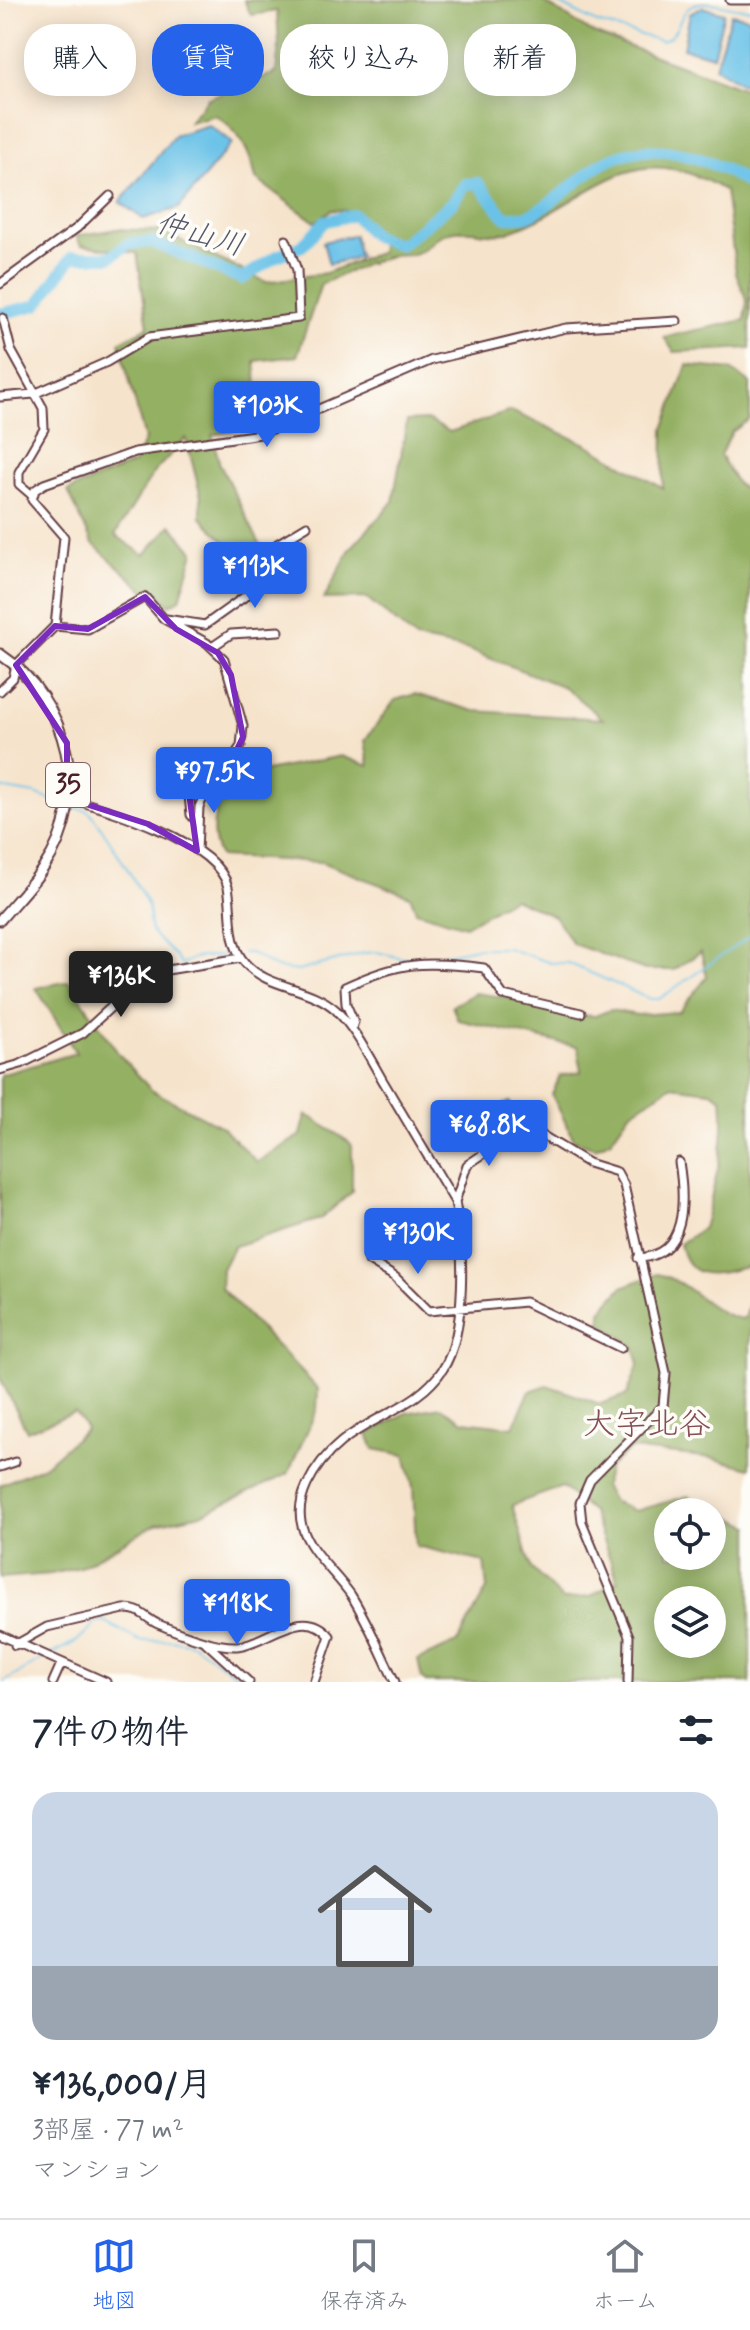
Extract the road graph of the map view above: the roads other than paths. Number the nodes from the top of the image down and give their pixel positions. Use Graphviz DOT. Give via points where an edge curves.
graph roads {
  1 [pos="730,0"];
  2 [pos="750,0"];
  3 [pos="110,196"];
  4 [pos="286,240"];
  5 [pos="0,284"];
  6 [pos="3,318"];
  7 [pos="677,321"];
  8 [pos="34,394"];
  9 [pos="0,397"];
  10 [pos="33,496"];
  11 [pos="307,526"];
  12 [pos="164,619"];
  13 [pos="55,626"];
  14 [pos="279,631"];
  15 [pos="212,647"];
  16 [pos="0,654"];
  17 [pos="16,665"];
  18 [pos="0,691"];
  19 [pos="214,772"];
  20 [pos="67,798"];
  21 [pos="198,823"];
  22 [pos="197,851"];
  23 [pos="0,920"];
  24 [pos="241,958"];
  25 [pos="581,1013"];
  26 [pos="352,1028"];
  27 [pos="0,1070"];
  28 [pos="679,1162"];
  29 [pos="455,1202"];
  30 [pos="638,1258"];
  31 [pos="369,1261"];
  32 [pos="459,1310"];
  33 [pos="621,1348"];
  34 [pos="15,1462"];
  35 [pos="0,1467"];
  36 [pos="0,1635"];
  37 [pos="198,1637"];
  38 [pos="15,1645"];
  39 [pos="57,1662"];
  40 [pos="53,1682"];
  41 [pos="106,1682"];
  42 [pos="249,1682"];
  43 [pos="314,1682"];
  44 [pos="395,1682"];
  45 [pos="628,1682"];
  1 -- 2 [label="street"];
  3 -- 5 [label="street" via="77,228"];
  4 -- 8 [label="street" via="297,270 299,318 149,337"];
  6 -- 8 [label="street" via="11,350"];
  7 -- 10 [label="street" via="566,328 432,360 261,434 135,452 44,484"];
  8 -- 9 [label="street"];
  8 -- 10 [label="street" via="43,408 44,429 19,472 19,484"];
  10 -- 13 [label="street" via="36,507 64,537"];
  11 -- 12 [label="street" via="277,544 280,566 275,575 214,621 192,625"];
  12 -- 13 [label="street" via="145,597 88,629"];
  12 -- 15 [label="street"];
  13 -- 17 [label="street"];
  14 -- 15 [label="street" via="231,634"];
  15 -- 19 [label="street" via="228,666 243,726 237,753"];
  16 -- 17 [label="main road, 35"];
  17 -- 18 [label="street" via="13,678"];
  17 -- 20 [label="main road, 35" via="55,715 67,743"];
  19 -- 21 [label="street" via="203,792"];
  19 -- 21 [label="street" via="188,786 191,815"];
  20 -- 22 [label="street" via="148,824"];
  20 -- 23 [label="main road, 35" via="58,839 45,866"];
  21 -- 22 [label="street"];
  22 -- 24 [label="street" via="226,882 233,939"];
  24 -- 26 [label="street" via="253,971 321,1000"];
  24 -- 27 [label="street" via="155,972 83,1033"];
  25 -- 26 [label="street" via="503,995 484,968 418,963 389,967 345,987"];
  26 -- 29 [label="street"];
  28 -- 30 [label="street" via="685,1200 674,1239 664,1253"];
  29 -- 30 [label="street" via="467,1165 519,1130 537,1130 588,1163 617,1172"];
  29 -- 32 [label="street"];
  30 -- 45 [label="street" via="667,1393 655,1416 590,1480 580,1503 582,1522 629,1636"];
  31 -- 32 [label="street" via="395,1277 429,1311"];
  32 -- 33 [label="street" via="525,1302"];
  32 -- 44 [label="street" via="453,1351 441,1372 404,1402 340,1439 302,1496 302,1528 350,1594"];
  34 -- 35 [label="street"];
  36 -- 38 [label="street"];
  37 -- 38 [label="street" via="155,1623 137,1609 124,1609 47,1627"];
  37 -- 42 [label="street"];
  37 -- 43 [label="street" via="236,1646 288,1625 317,1626 330,1636"];
  38 -- 39 [label="street"];
  39 -- 40 [label="street"];
  39 -- 41 [label="street"];
}
